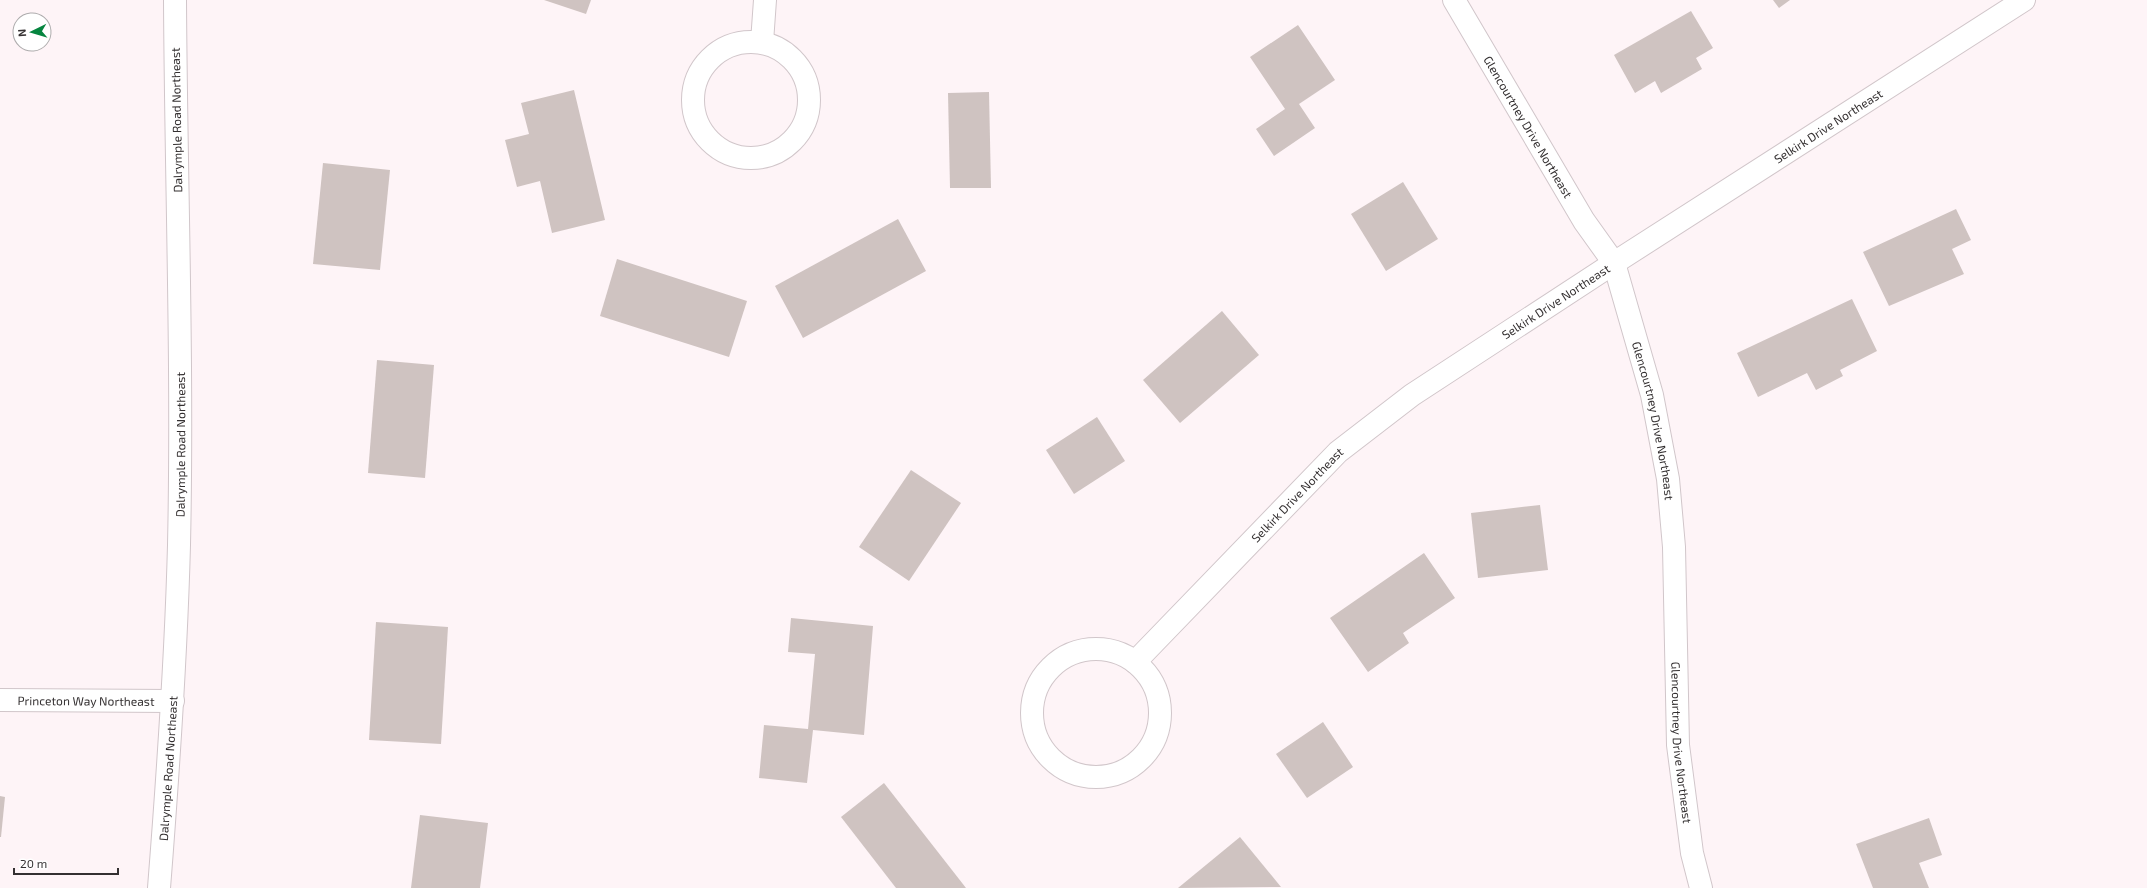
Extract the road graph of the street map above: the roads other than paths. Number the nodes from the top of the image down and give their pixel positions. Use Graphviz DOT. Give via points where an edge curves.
graph roads {
  1 [pos="175,0"];
  2 [pos="765,0"];
  3 [pos="1454,0"];
  4 [pos="2024,0"];
  5 [pos="762,42"];
  6 [pos="1614,262"];
  7 [pos="1135,662"];
  8 [pos="0,700"];
  9 [pos="173,701"];
  10 [pos="159,888"];
  11 [pos="1701,888"];
  1 -- 9 [label="street, Dalrymple Road Northeast" via="180,445"];
  2 -- 5 [label="street"];
  3 -- 6 [label="street, Glencourtney Drive Northeast" via="1584,221"];
  4 -- 6 [label="street, Selkirk Drive Northeast"];
  5 -- 5 [label="street" via="780,48 795,61 805,78 809,96 807,115 799,134 786,147 769,156 735,156 710,142 699,127 693,110 693,91 699,73 706,63 725,47 743,42"];
  6 -- 7 [label="street, Selkirk Drive Northeast" via="1412,395 1338,452"];
  6 -- 11 [label="street, Glencourtney Drive Northeast" via="1652,395 1668,479 1674,547 1678,745 1692,853"];
  7 -- 7 [label="street" via="1123,655 1104,650 1085,650 1067,656 1051,667 1039,684 1032,704 1033,726 1042,747 1057,765 1077,775 1098,778 1119,773 1137,762 1152,746 1159,725 1159,703 1152,683"];
  8 -- 9 [label="street, Princeton Way Northeast"];
  9 -- 10 [label="street, Dalrymple Road Northeast"];
}
